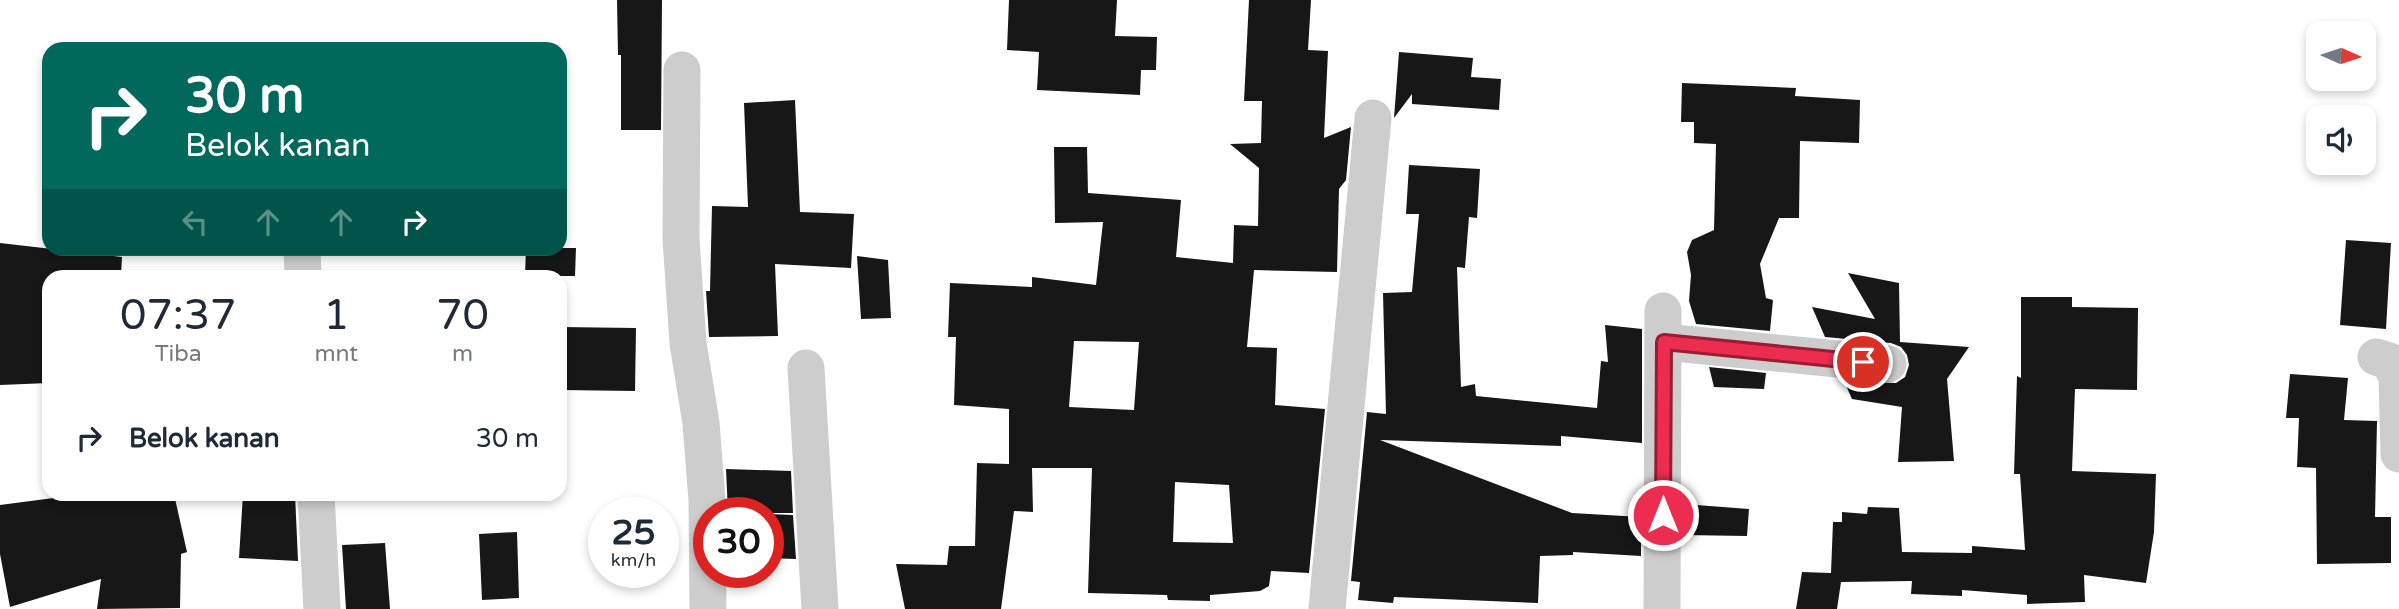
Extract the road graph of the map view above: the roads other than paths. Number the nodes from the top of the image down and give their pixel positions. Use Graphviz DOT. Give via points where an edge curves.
graph roads {
  1 [pos="682,70"];
  2 [pos="1373,118"];
  3 [pos="2376,357"];
  4 [pos="1888,364"];
  5 [pos="806,368"];
  6 [pos="2399,454"];
  7 [pos="316,501"];
  8 [pos="322,609"];
  9 [pos="708,609"];
  10 [pos="820,609"];
  11 [pos="1327,609"];
  12 [pos="1662,609"];
  1 -- 9 [label="street" via="681,239 707,500"];
  2 -- 11 [label="street"];
  3 -- 6 [label="street" via="2389,361 2397,377"];
  4 -- 12 [label="street" via="1664,327"];
  5 -- 10 [label="street"];
  7 -- 8 [label="street"];
}
